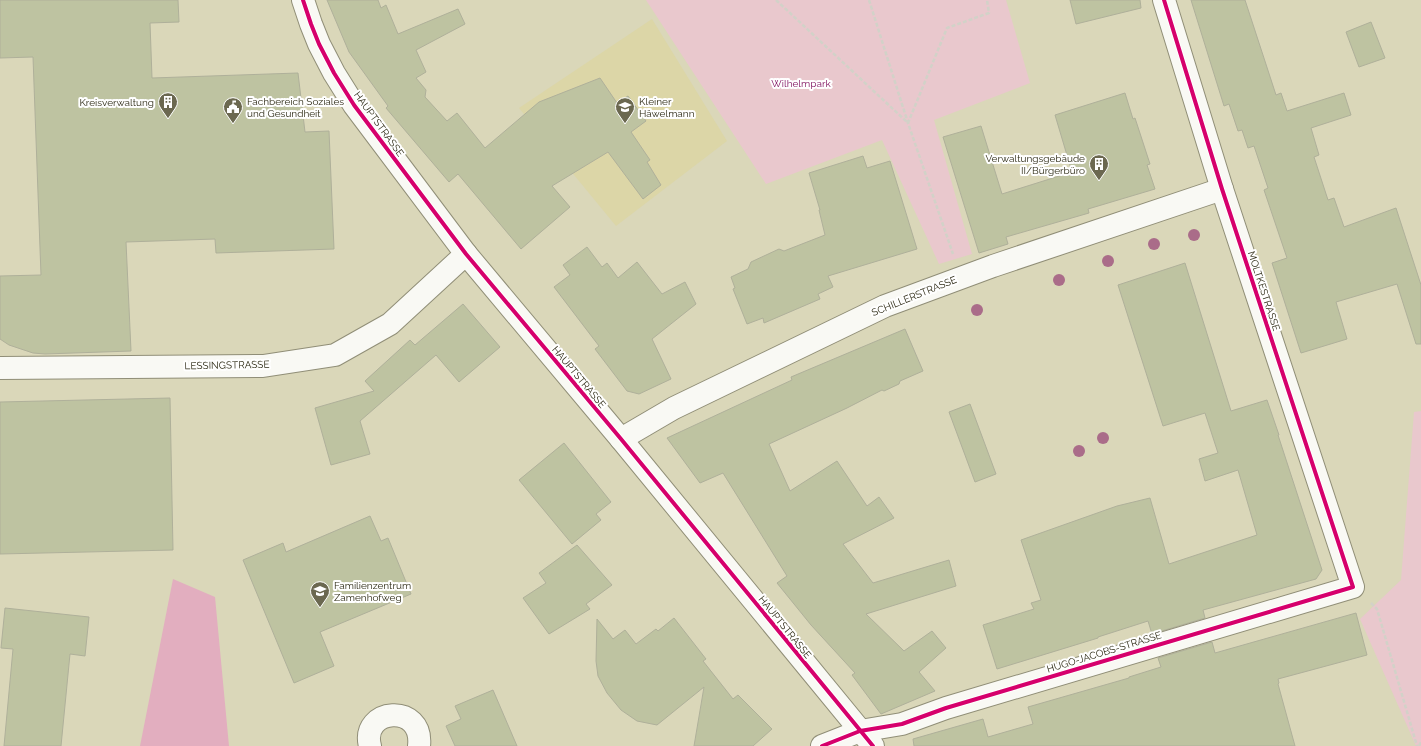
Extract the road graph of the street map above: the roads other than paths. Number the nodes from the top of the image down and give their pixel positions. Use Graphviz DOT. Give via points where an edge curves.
graph roads {
  1 [pos="303,0"];
  2 [pos="1164,0"];
  3 [pos="1222,189"];
  4 [pos="466,254"];
  5 [pos="0,368"];
  6 [pos="621,439"];
  7 [pos="1353,587"];
  8 [pos="866,739"];
  9 [pos="370,746"];
  10 [pos="419,746"];
  11 [pos="822,746"];
  1 -- 4 [label="street, HAUPTSTRASSE" via="319,44 354,105"];
  2 -- 3 [label="street, MOLTKESTRASSE"];
  3 -- 6 [label="street, SCHILLERSTRASSE" via="962,277 885,306 674,408"];
  3 -- 7 [label="street, MOLTKESTRASSE"];
  4 -- 5 [label="street, LESSINGSTRASSE" via="390,324 335,355 263,366"];
  4 -- 6 [label="street, HAUPTSTRASSE"];
  6 -- 8 [label="street, HAUPTSTRASSE"];
  7 -- 8 [label="street, HUGO-JACOBS-STRASSE" via="946,708"];
  8 -- 11 [label="street, HUGO-JACOBS-STRASSE"];
  9 -- 10 [label="street" via="368,737 372,727 378,720 394,714 410,720 418,730"];
}
